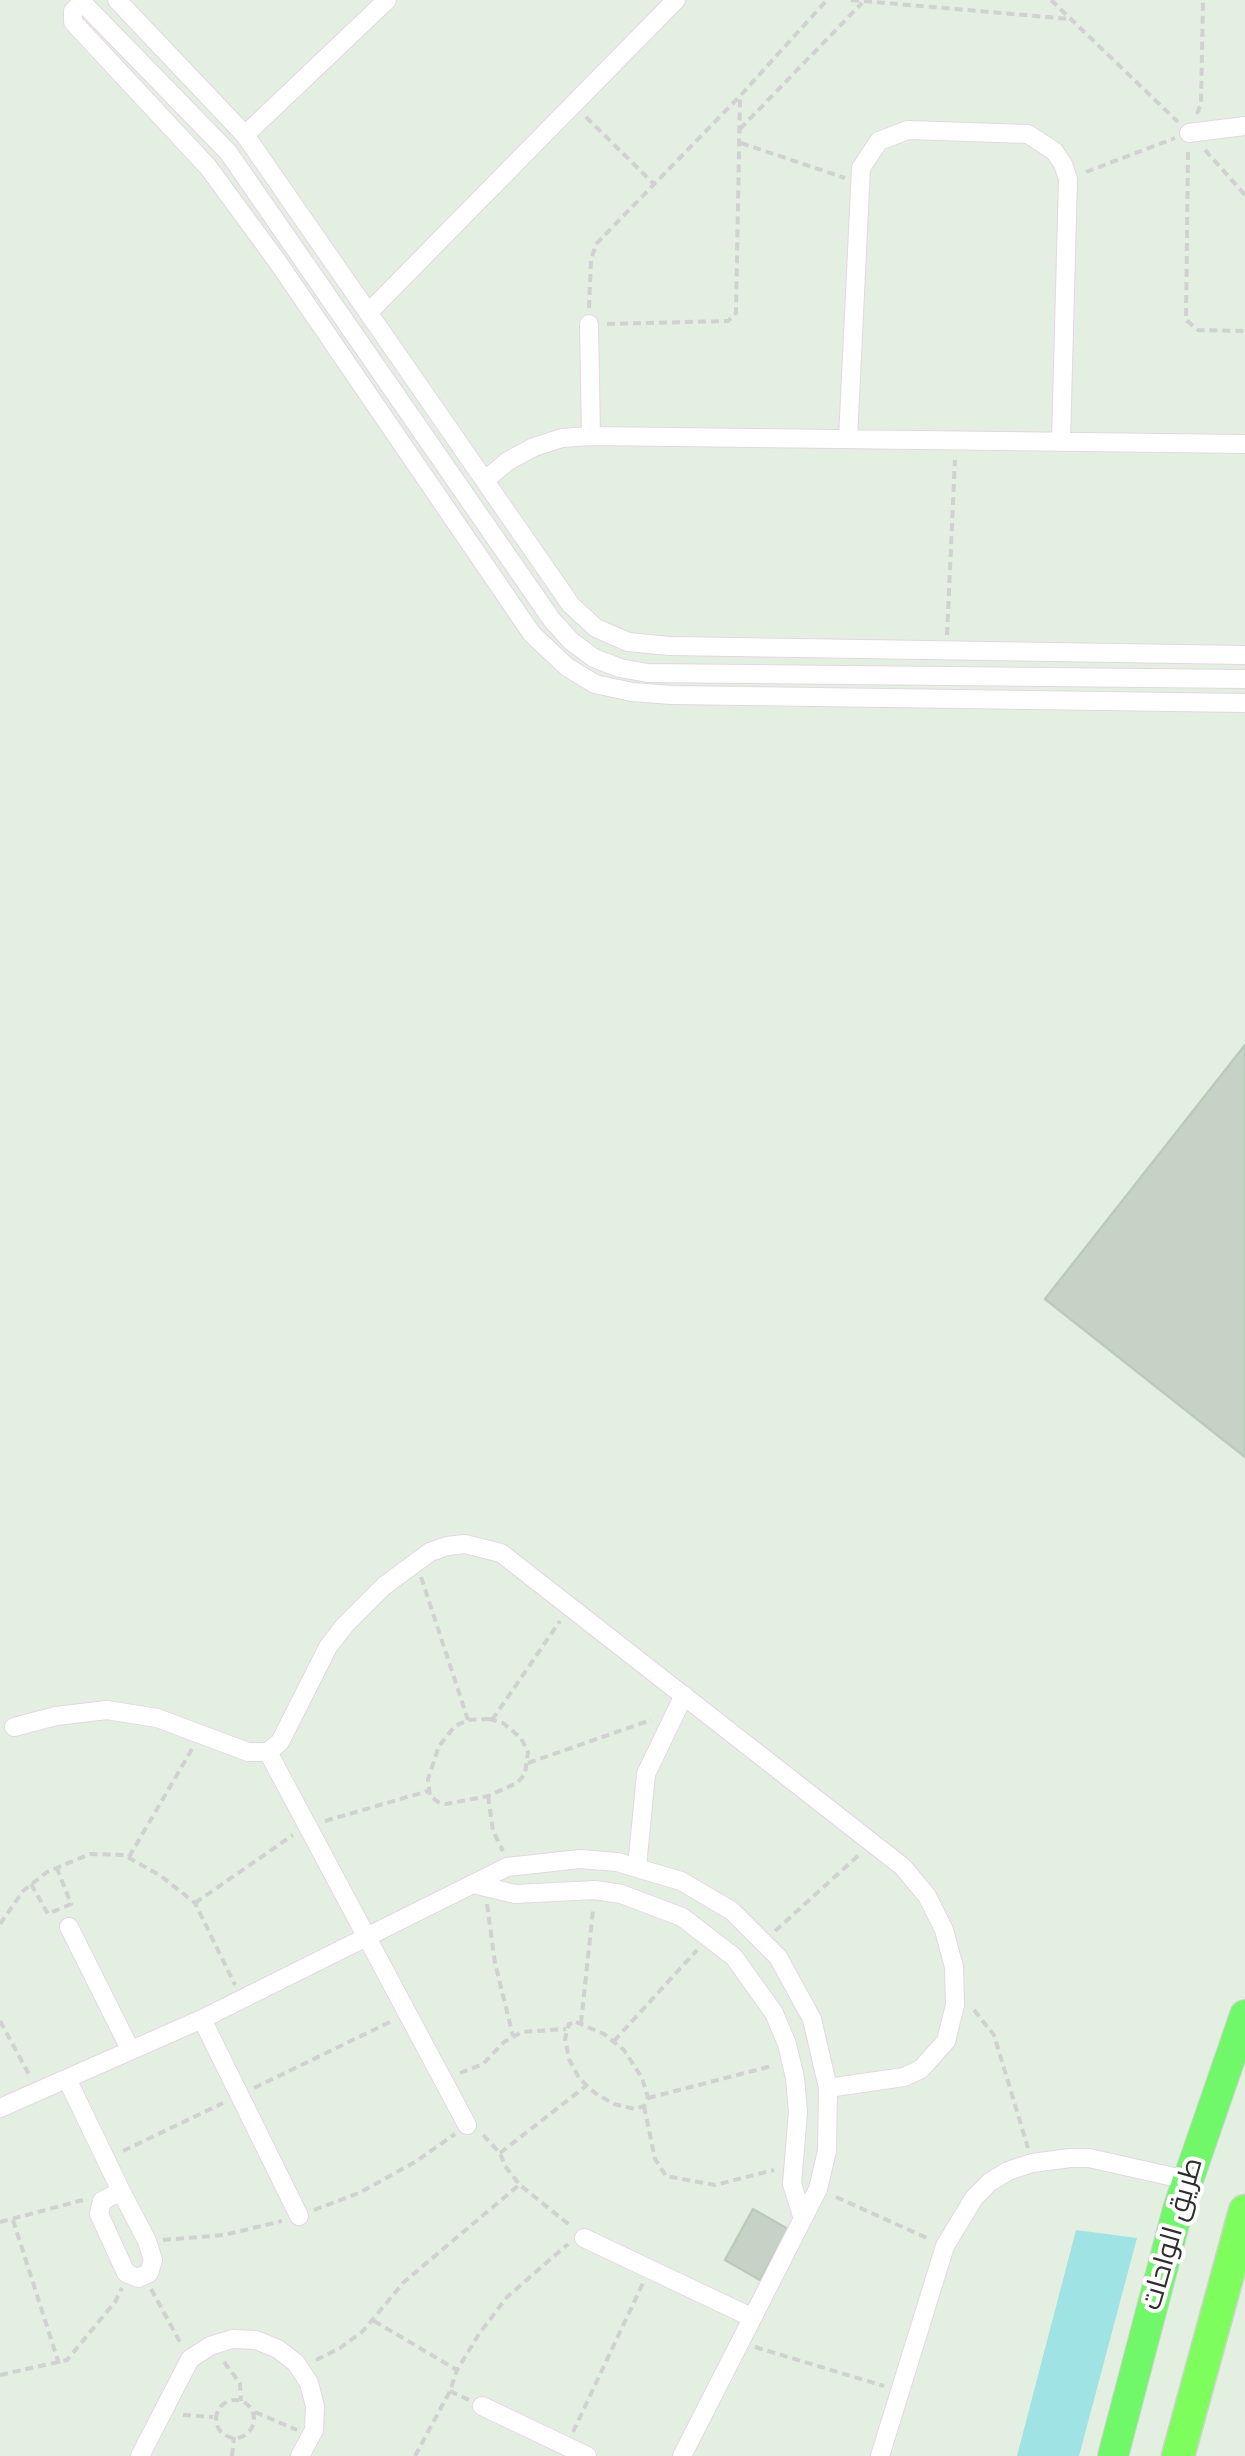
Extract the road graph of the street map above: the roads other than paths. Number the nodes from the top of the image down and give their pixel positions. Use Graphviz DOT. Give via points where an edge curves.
graph roads {
  1 [pos="116,0"];
  2 [pos="386,0"];
  3 [pos="676,0"];
  4 [pos="83,1"];
  5 [pos="1245,126"];
  6 [pos="1189,132"];
  7 [pos="245,135"];
  8 [pos="314,234"];
  9 [pos="296,248"];
  10 [pos="277,261"];
  11 [pos="369,312"];
  12 [pos="589,324"];
  13 [pos="438,413"];
  14 [pos="417,428"];
  15 [pos="591,436"];
  16 [pos="848,439"];
  17 [pos="1061,441"];
  18 [pos="1245,444"];
  19 [pos="485,480"];
  20 [pos="1030,653"];
  21 [pos="1245,655"];
  22 [pos="1030,676"];
  23 [pos="1245,679"];
  24 [pos="1245,704"];
  25 [pos="680,1703"];
  26 [pos="14,1727"];
  27 [pos="268,1752"];
  28 [pos="638,1866"];
  29 [pos="481,1886"];
  30 [pos="69,1927"];
  31 [pos="365,1936"];
  32 [pos="759,1936"];
  33 [pos="734,1957"];
  34 [pos="1245,2015"];
  35 [pos="202,2018"];
  36 [pos="130,2049"];
  37 [pos="67,2079"];
  38 [pos="828,2088"];
  39 [pos="0,2108"];
  40 [pos="467,2124"];
  41 [pos="1187,2180"];
  42 [pos="121,2192"];
  43 [pos="1245,2210"];
  44 [pos="299,2216"];
  45 [pos="802,2219"];
  46 [pos="584,2238"];
  47 [pos="751,2317"];
  48 [pos="482,2406"];
  49 [pos="140,2456"];
  50 [pos="300,2456"];
  51 [pos="587,2456"];
  52 [pos="682,2456"];
  53 [pos="880,2456"];
  54 [pos="1112,2456"];
  55 [pos="1178,2456"];
  1 -- 7 [label="street"];
  2 -- 7 [label="street"];
  3 -- 11 [label="street"];
  4 -- 9 [label="street" via="228,152"];
  4 -- 10 [label="street" via="73,22 208,167"];
  5 -- 6 [label="street"];
  7 -- 8 [label="street"];
  8 -- 9 [label="street"];
  8 -- 11 [label="street"];
  9 -- 10 [label="street"];
  9 -- 14 [label="street"];
  10 -- 24 [label="street" via="532,634 595,684 672,695"];
  11 -- 13 [label="street"];
  12 -- 15 [label="street"];
  13 -- 14 [label="street"];
  13 -- 19 [label="street"];
  14 -- 22 [label="street" via="552,620 594,658 648,674"];
  15 -- 16 [label="street"];
  15 -- 19 [label="street" via="534,447"];
  16 -- 17 [label="street"];
  16 -- 17 [label="street" via="859,183 868,153 908,130 1028,134 1054,151 1068,179"];
  17 -- 18 [label="street"];
  19 -- 20 [label="street" via="571,605 612,637 670,646"];
  20 -- 21 [label="street"];
  20 -- 22 [label="street"];
  22 -- 23 [label="street"];
  25 -- 27 [label="street" via="516,1563 484,1546 447,1546 384,1586 345,1625 280,1742"];
  25 -- 28 [label="street" via="646,1774"];
  25 -- 38 [label="street" via="903,1867 944,1930 955,1991 946,2041 921,2069 886,2082"];
  26 -- 27 [label="street" via="107,1710 157,1718 248,1752"];
  27 -- 31 [label="street"];
  28 -- 29 [label="street" via="580,1859 517,1866"];
  28 -- 32 [label="street" via="707,1894"];
  29 -- 31 [label="street"];
  29 -- 33 [label="street" via="515,1894 595,1890 652,1903 710,1935"];
  30 -- 36 [label="street"];
  31 -- 35 [label="street"];
  31 -- 40 [label="street"];
  32 -- 33 [label="street"];
  32 -- 38 [label="street" via="812,2019"];
  33 -- 45 [label="street" via="774,2013 791,2062 798,2112 792,2184"];
  34 -- 41 [label="highway, طريق الواحات"];
  35 -- 36 [label="street"];
  35 -- 44 [label="street"];
  36 -- 37 [label="street"];
  37 -- 39 [label="street"];
  37 -- 42 [label="street"];
  38 -- 45 [label="street" via="827,2151"];
  41 -- 53 [label="street" via="1089,2158 1032,2162 982,2190 944,2246"];
  41 -- 54 [label="highway, طريق الواحات"];
  42 -- 42 [label="street" via="102,2201 99,2214 135,2275 152,2267 147,2241"];
  43 -- 55 [label="highway"];
  45 -- 47 [label="street"];
  46 -- 47 [label="street"];
  47 -- 52 [label="street"];
  48 -- 51 [label="street"];
  49 -- 50 [label="street" via="190,2360 232,2339 278,2348 309,2383 315,2406"];
}
